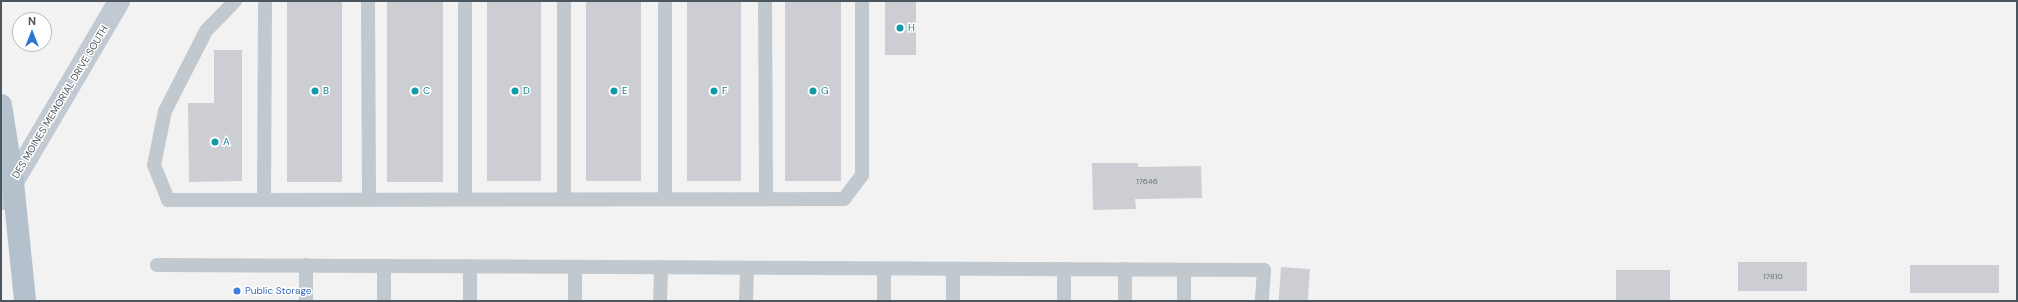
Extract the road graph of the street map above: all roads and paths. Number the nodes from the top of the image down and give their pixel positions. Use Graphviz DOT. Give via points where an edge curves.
graph roads {
  1 [pos="119,1"];
  2 [pos="235,1"];
  3 [pos="265,1"];
  4 [pos="368,1"];
  5 [pos="465,1"];
  6 [pos="564,1"];
  7 [pos="665,1"];
  8 [pos="765,1"];
  9 [pos="862,1"];
  10 [pos="1,105"];
  11 [pos="7,191"];
  12 [pos="465,199"];
  13 [pos="564,199"];
  14 [pos="665,199"];
  15 [pos="766,199"];
  16 [pos="264,200"];
  17 [pos="369,200"];
  18 [pos="157,265"];
  19 [pos="306,265"];
  20 [pos="384,266"];
  21 [pos="470,266"];
  22 [pos="575,267"];
  23 [pos="660,267"];
  24 [pos="747,268"];
  25 [pos="884,268"];
  26 [pos="954,268"];
  27 [pos="1064,269"];
  28 [pos="1125,270"];
  29 [pos="1184,270"];
  30 [pos="25,301"];
  31 [pos="306,301"];
  32 [pos="384,301"];
  33 [pos="470,301"];
  34 [pos="575,301"];
  35 [pos="660,301"];
  36 [pos="746,301"];
  37 [pos="884,301"];
  38 [pos="953,301"];
  39 [pos="1064,301"];
  40 [pos="1125,301"];
  41 [pos="1184,301"];
  42 [pos="1262,301"];
  1 -- 11 [label="main road, DES MOINES MEMORIAL DRIVE SOUTH"];
  2 -- 16 [label="lane" via="206,31 165,112 154,165 168,200"];
  3 -- 16 [label="lane"];
  4 -- 17 [label="lane"];
  5 -- 12 [label="lane"];
  6 -- 13 [label="lane"];
  7 -- 14 [label="lane"];
  8 -- 15 [label="lane"];
  9 -- 15 [label="lane" via="862,175 844,199"];
  10 -- 11 [label="main road"];
  11 -- 30 [label="main road, DES MOINES MEMORIAL DRIVE SOUTH"];
  12 -- 13 [label="lane"];
  12 -- 17 [label="lane"];
  13 -- 14 [label="lane"];
  14 -- 15 [label="lane"];
  16 -- 17 [label="lane"];
  18 -- 19 [label="lane"];
  19 -- 20 [label="lane"];
  19 -- 31 [label="lane"];
  20 -- 21 [label="lane"];
  20 -- 32 [label="lane"];
  21 -- 22 [label="lane"];
  21 -- 33 [label="lane"];
  22 -- 23 [label="lane"];
  22 -- 34 [label="lane"];
  23 -- 24 [label="lane"];
  23 -- 35 [label="lane"];
  24 -- 25 [label="lane"];
  24 -- 36 [label="lane"];
  25 -- 26 [label="lane"];
  25 -- 37 [label="lane"];
  26 -- 27 [label="lane"];
  26 -- 38 [label="lane"];
  27 -- 28 [label="lane"];
  27 -- 39 [label="lane"];
  28 -- 29 [label="lane"];
  28 -- 40 [label="lane"];
  29 -- 41 [label="lane"];
  29 -- 42 [label="lane" via="1264,270"];
}
